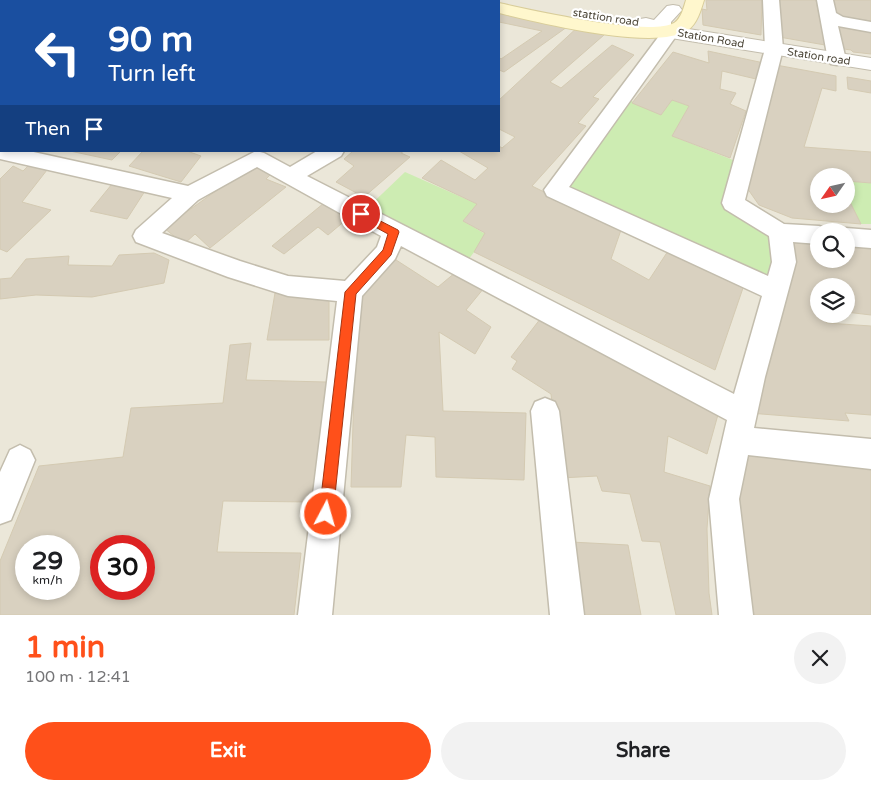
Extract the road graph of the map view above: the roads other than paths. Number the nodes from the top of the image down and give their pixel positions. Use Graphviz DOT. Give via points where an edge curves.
graph roads {
  1 [pos="507,0"];
  2 [pos="695,0"];
  3 [pos="771,0"];
  4 [pos="676,5"];
  5 [pos="500,8"];
  6 [pos="826,8"];
  7 [pos="646,23"];
  8 [pos="871,27"];
  9 [pos="671,32"];
  10 [pos="774,49"];
  11 [pos="837,60"];
  12 [pos="867,64"];
  13 [pos="0,152"];
  14 [pos="332,152"];
  15 [pos="290,176"];
  16 [pos="190,194"];
  17 [pos="394,232"];
  18 [pos="780,232"];
  19 [pos="810,234"];
  20 [pos="855,238"];
  21 [pos="871,239"];
  22 [pos="776,291"];
  23 [pos="350,292"];
  24 [pos="545,410"];
  25 [pos="740,426"];
  26 [pos="871,454"];
  27 [pos="20,460"];
  28 [pos="0,509"];
  29 [pos="315,615"];
  30 [pos="566,615"];
  31 [pos="736,615"];
  1 -- 7 [label="main road, stattion road"];
  2 -- 9 [label="main road" via="682,26"];
  3 -- 10 [label="street"];
  4 -- 7 [label="main road" via="662,19"];
  4 -- 9 [label="street" via="662,21 662,27"];
  5 -- 9 [label="main road, Station Road" via="612,28"];
  6 -- 8 [label="street" via="839,21"];
  6 -- 11 [label="street"];
  7 -- 9 [label="street"];
  9 -- 10 [label="street, Station Road"];
  9 -- 22 [label="street" via="555,190"];
  10 -- 11 [label="street, Station road"];
  10 -- 18 [label="street" via="733,203"];
  11 -- 12 [label="street, Station road"];
  13 -- 16 [label="street"];
  14 -- 15 [label="street"];
  15 -- 16 [label="street" via="257,158"];
  15 -- 17 [label="street"];
  16 -- 23 [label="street" via="144,236 288,286"];
  17 -- 23 [label="street" via="387,252"];
  17 -- 25 [label="street"];
  18 -- 19 [label="street"];
  18 -- 22 [label="street" via="784,262"];
  20 -- 21 [label="street"];
  22 -- 25 [label="street"];
  23 -- 29 [label="street"];
  24 -- 30 [label="street"];
  25 -- 26 [label="street"];
  25 -- 31 [label="street" via="724,499"];
  27 -- 28 [label="street"];
}
